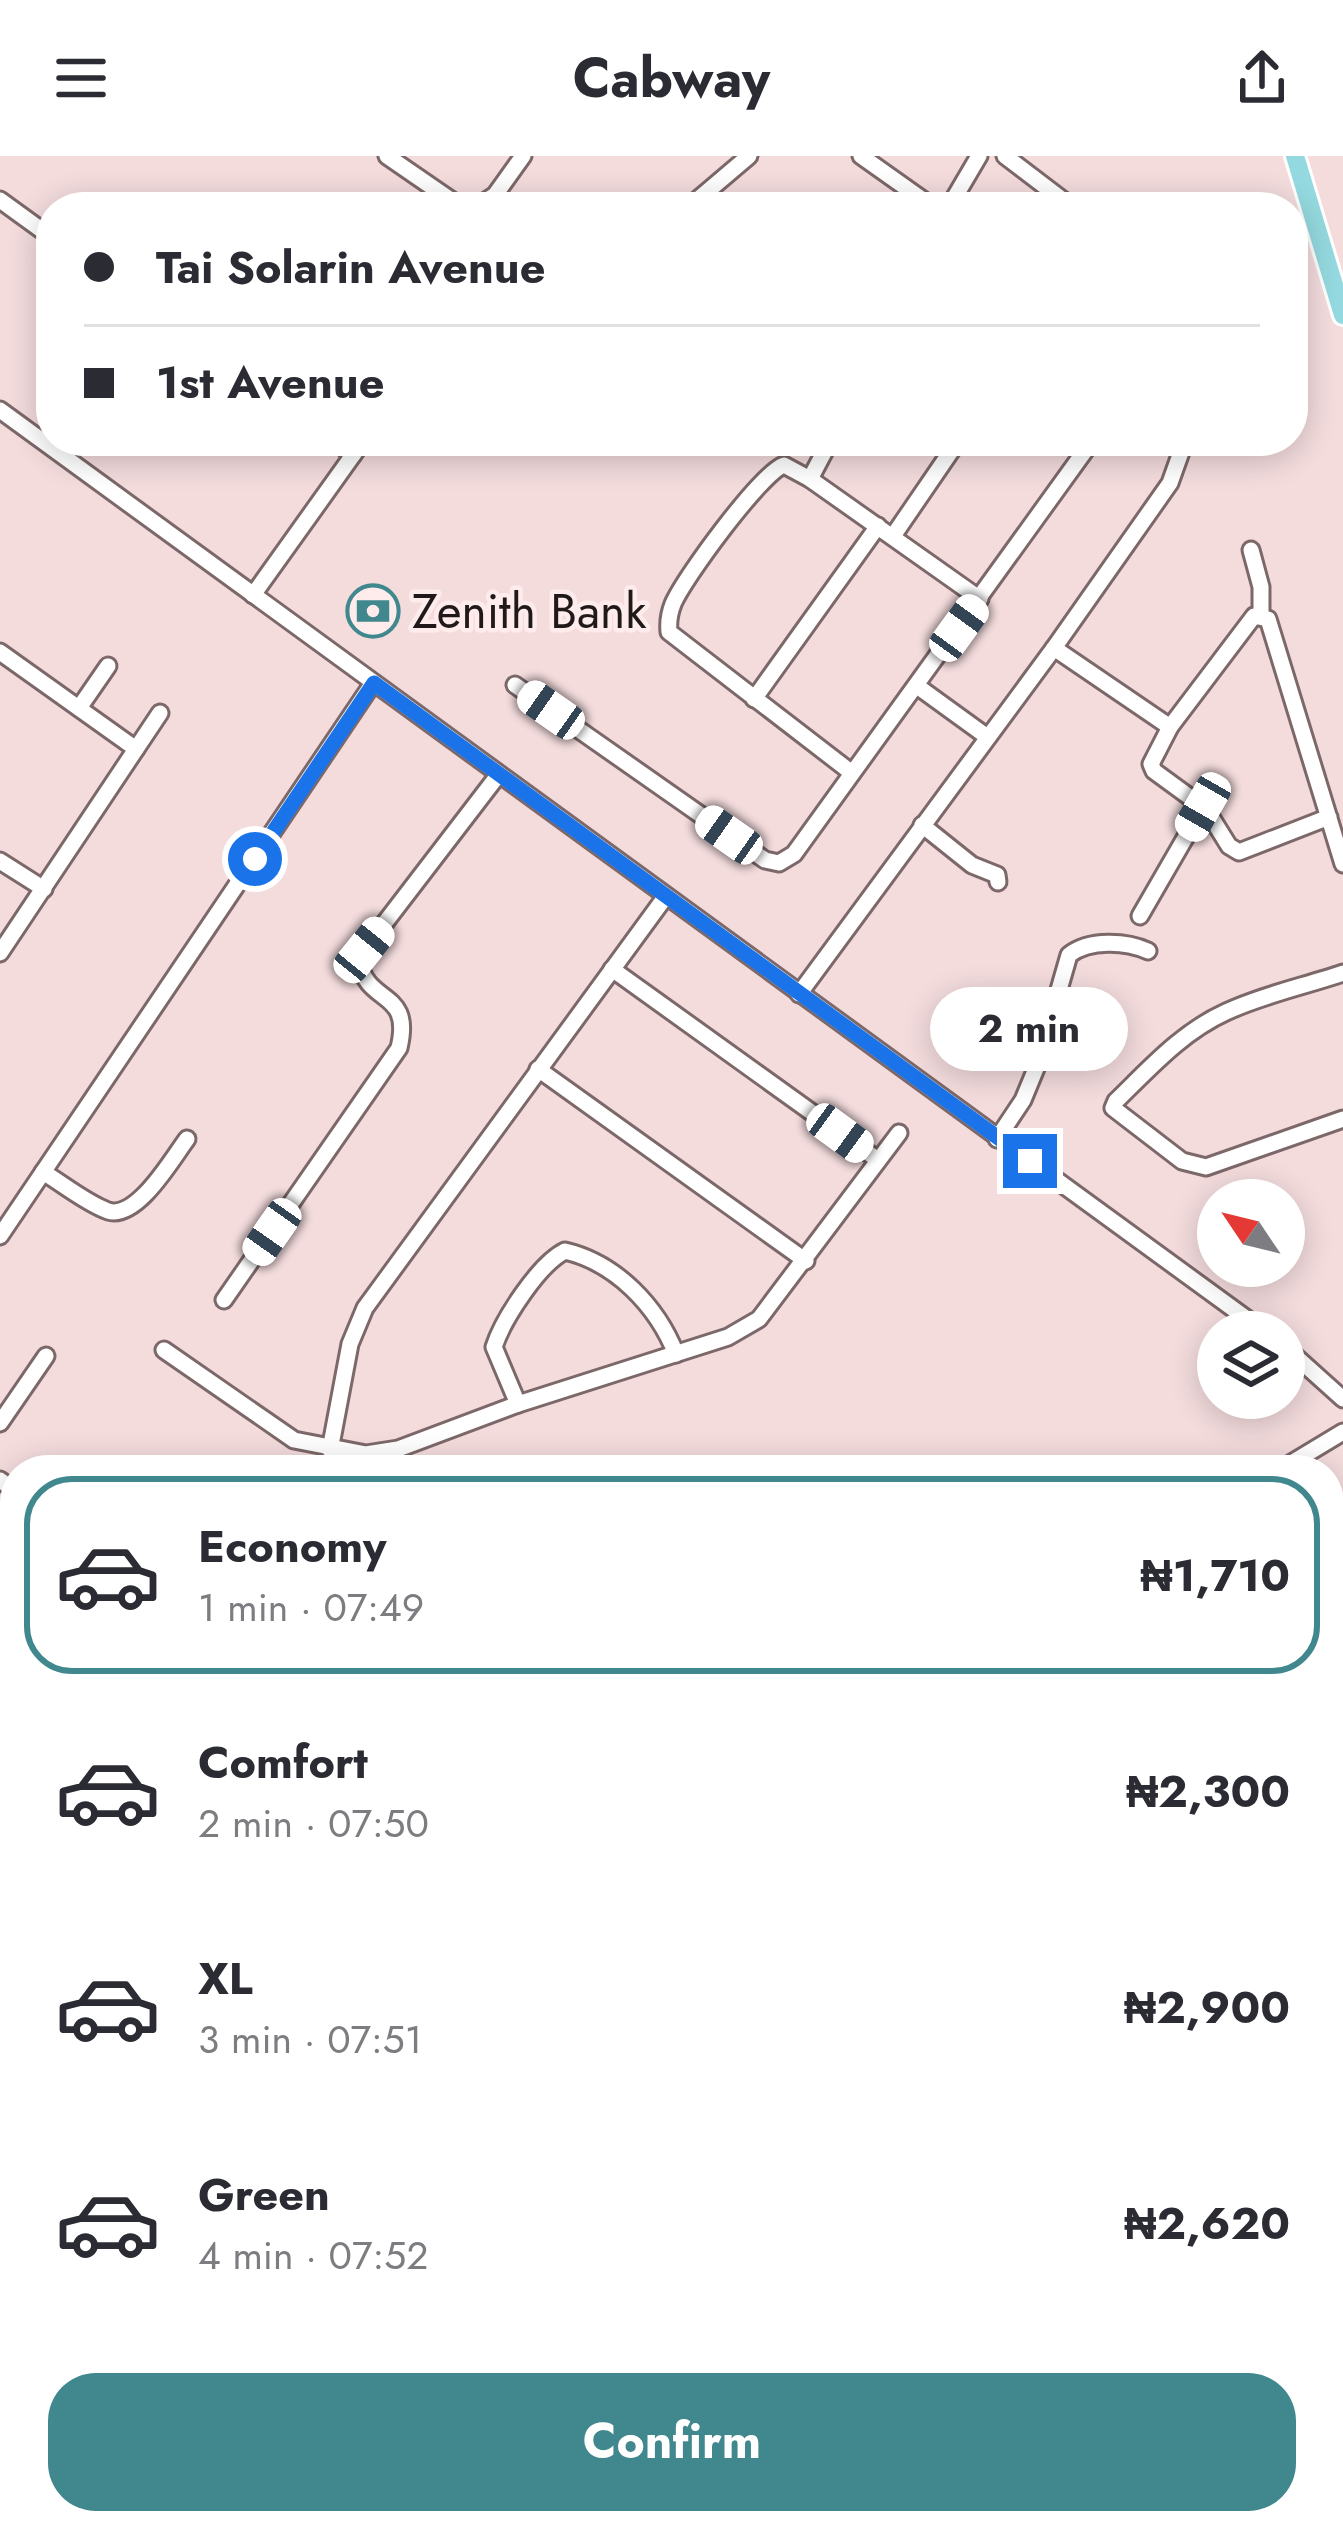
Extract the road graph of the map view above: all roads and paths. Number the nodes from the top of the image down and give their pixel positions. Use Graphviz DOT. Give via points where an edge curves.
graph roads {
  1 [pos="387,156"];
  2 [pos="523,156"];
  3 [pos="749,156"];
  4 [pos="861,156"];
  5 [pos="979,156"];
  6 [pos="1005,156"];
  7 [pos="1295,156"];
  8 [pos="439,192"];
  9 [pos="497,192"];
  10 [pos="707,192"];
  11 [pos="912,192"];
  12 [pos="958,192"];
  13 [pos="1052,192"];
  14 [pos="1306,192"];
  15 [pos="1308,199"];
  16 [pos="0,200"];
  17 [pos="36,226"];
  18 [pos="1343,315"];
  19 [pos="0,410"];
  20 [pos="36,436"];
  21 [pos="63,456"];
  22 [pos="352,456"];
  23 [pos="822,456"];
  24 [pos="946,456"];
  25 [pos="1081,456"];
  26 [pos="1180,456"];
  27 [pos="810,478"];
  28 [pos="886,531"];
  29 [pos="1251,550"];
  30 [pos="253,596"];
  31 [pos="980,599"];
  32 [pos="1261,614"];
  33 [pos="1054,648"];
  34 [pos="0,652"];
  35 [pos="108,666"];
  36 [pos="374,683"];
  37 [pos="515,685"];
  38 [pos="916,686"];
  39 [pos="754,699"];
  40 [pos="79,709"];
  41 [pos="160,712"];
  42 [pos="1170,727"];
  43 [pos="986,736"];
  44 [pos="136,749"];
  45 [pos="852,773"];
  46 [pos="499,775"];
  47 [pos="1203,807"];
  48 [pos="1329,817"];
  49 [pos="922,825"];
  50 [pos="0,861"];
  51 [pos="1343,864"];
  52 [pos="998,882"];
  53 [pos="44,889"];
  54 [pos="666,896"];
  55 [pos="1140,916"];
  56 [pos="1148,951"];
  57 [pos="0,953"];
  58 [pos="612,969"];
  59 [pos="1343,973"];
  60 [pos="799,994"];
  61 [pos="538,1069"];
  62 [pos="1343,1119"];
  63 [pos="899,1133"];
  64 [pos="187,1138"];
  65 [pos="998,1139"];
  66 [pos="878,1160"];
  67 [pos="43,1172"];
  68 [pos="0,1236"];
  69 [pos="806,1261"];
  70 [pos="224,1300"];
  71 [pos="1236,1311"];
  72 [pos="164,1350"];
  73 [pos="676,1354"];
  74 [pos="46,1356"];
  75 [pos="1305,1365"];
  76 [pos="1343,1399"];
  77 [pos="518,1404"];
  78 [pos="0,1423"];
  79 [pos="1343,1432"];
  80 [pos="330,1450"];
  81 [pos="1305,1455"];
  1 -- 8 [label="street"];
  2 -- 9 [label="street"];
  3 -- 10 [label="street"];
  4 -- 11 [label="street"];
  5 -- 12 [label="street"];
  6 -- 13 [label="street"];
  7 -- 14 [label="main road"];
  15 -- 18 [label="main road"];
  16 -- 17 [label="street"];
  19 -- 20 [label="street"];
  21 -- 30 [label="street"];
  22 -- 30 [label="street"];
  23 -- 27 [label="street"];
  24 -- 28 [label="street"];
  25 -- 31 [label="street"];
  26 -- 33 [label="street" via="1170,483"];
  27 -- 28 [label="street"];
  27 -- 39 [label="street" via="784,465 767,476 705,555 668,621 677,642"];
  28 -- 31 [label="street"];
  28 -- 39 [label="street"];
  29 -- 32 [label="street"];
  30 -- 36 [label="street"];
  31 -- 38 [label="street"];
  32 -- 42 [label="street" via="1248,620"];
  32 -- 48 [label="street"];
  33 -- 42 [label="street"];
  33 -- 43 [label="street"];
  34 -- 40 [label="street"];
  35 -- 40 [label="street"];
  36 -- 46 [label="street"];
  36 -- 67 [label="street"];
  37 -- 45 [label="street" via="765,860 794,854"];
  38 -- 43 [label="street"];
  38 -- 45 [label="street"];
  39 -- 45 [label="street"];
  40 -- 44 [label="street"];
  41 -- 44 [label="street"];
  42 -- 47 [label="street" via="1154,771"];
  43 -- 49 [label="street"];
  44 -- 53 [label="street"];
  46 -- 54 [label="street"];
  46 -- 70 [label="street" via="364,950 365,979 400,1010 399,1048"];
  47 -- 48 [label="street" via="1238,852"];
  47 -- 55 [label="street"];
  48 -- 51 [label="street"];
  49 -- 52 [label="street"];
  49 -- 60 [label="street"];
  50 -- 53 [label="street"];
  53 -- 57 [label="street"];
  54 -- 58 [label="street"];
  54 -- 60 [label="street"];
  56 -- 65 [label="street" via="1126,941 1069,955 1037,1066"];
  58 -- 61 [label="street"];
  58 -- 66 [label="street"];
  59 -- 62 [label="street" via="1204,1024 1113,1108 1182,1161 1206,1168"];
  60 -- 65 [label="street"];
  61 -- 69 [label="street"];
  61 -- 80 [label="street" via="356,1324"];
  63 -- 66 [label="street"];
  64 -- 67 [label="street" via="123,1212"];
  65 -- 71 [label="street"];
  66 -- 69 [label="street"];
  67 -- 68 [label="street"];
  69 -- 73 [label="street" via="759,1319"];
  72 -- 80 [label="street" via="265,1423"];
  73 -- 77 [label="street"];
  73 -- 77 [label="street" via="649,1302 565,1251 549,1259 494,1347"];
  74 -- 78 [label="street"];
  75 -- 76 [label="street"];
  77 -- 80 [label="street" via="398,1449"];
  79 -- 81 [label="street"];
}
